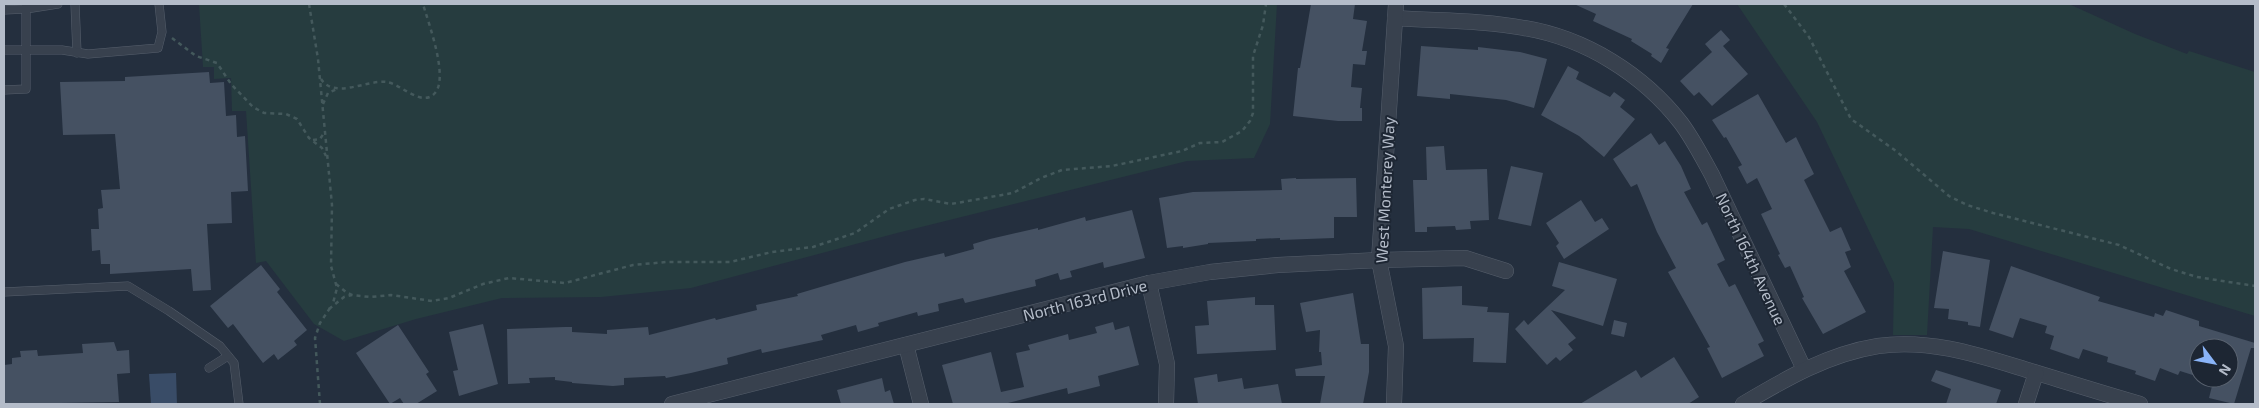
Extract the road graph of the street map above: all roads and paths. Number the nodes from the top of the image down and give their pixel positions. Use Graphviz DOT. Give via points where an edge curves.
graph roads {
  1 [pos="58,4"];
  2 [pos="75,4"];
  3 [pos="159,4"];
  4 [pos="309,4"];
  5 [pos="424,4"];
  6 [pos="1266,4"];
  7 [pos="1784,4"];
  8 [pos="26,7"];
  9 [pos="4,10"];
  10 [pos="1395,11"];
  11 [pos="162,32"];
  12 [pos="4,50"];
  13 [pos="26,50"];
  14 [pos="77,53"];
  15 [pos="320,76"];
  16 [pos="338,88"];
  17 [pos="4,90"];
  18 [pos="322,106"];
  19 [pos="325,132"];
  20 [pos="312,140"];
  21 [pos="327,158"];
  22 [pos="1379,260"];
  23 [pos="1506,271"];
  24 [pos="336,284"];
  25 [pos="1149,284"];
  26 [pos="2255,286"];
  27 [pos="4,292"];
  28 [pos="356,296"];
  29 [pos="330,309"];
  30 [pos="906,345"];
  31 [pos="228,356"];
  32 [pos="208,368"];
  33 [pos="1804,369"];
  34 [pos="2036,373"];
  35 [pos="240,404"];
  36 [pos="320,404"];
  37 [pos="672,404"];
  38 [pos="921,404"];
  39 [pos="1166,404"];
  40 [pos="1394,404"];
  41 [pos="1743,404"];
  42 [pos="2026,404"];
  43 [pos="2140,404"];
  1 -- 8 [label="lane"];
  2 -- 14 [label="lane"];
  3 -- 11 [label="lane"];
  4 -- 15 [label="path"];
  5 -- 16 [label="path" via="438,61 439,84 435,94 428,98 417,96 387,82"];
  6 -- 28 [label="path" via="1253,56 1252,113 1246,126 1222,142 1200,143 1112,166 1062,170 1013,193 950,204 915,200 890,209 855,233 827,243 730,262 633,265 557,284 509,278 432,301 390,295"];
  7 -- 26 [label="path" via="1809,36 1851,119 1896,151 1949,196 1993,213 2119,245 2197,277"];
  8 -- 9 [label="lane"];
  8 -- 13 [label="lane"];
  10 -- 22 [label="street, West Monterey Way"];
  10 -- 33 [label="street, North 164th Avenue" via="1546,32 1594,51 1634,77 1666,106 1699,150"];
  11 -- 14 [label="lane" via="158,48"];
  11 -- 20 [label="path" via="196,56 217,63 231,84 258,110 292,115"];
  12 -- 13 [label="lane"];
  13 -- 14 [label="lane"];
  13 -- 17 [label="lane" via="26,88"];
  15 -- 16 [label="path" via="326,86"];
  15 -- 18 [label="path"];
  16 -- 18 [label="path" via="328,94"];
  18 -- 19 [label="path"];
  19 -- 20 [label="path" via="320,139"];
  19 -- 21 [label="path"];
  20 -- 21 [label="path" via="322,148"];
  21 -- 24 [label="path" via="333,212 331,266"];
  22 -- 23 [label="street, North 163rd Drive" via="1466,258"];
  22 -- 25 [label="street, North 163rd Drive" via="1220,271"];
  22 -- 40 [label="street, West Monterey Way" via="1396,346"];
  24 -- 28 [label="path"];
  24 -- 29 [label="path" via="336,295"];
  25 -- 30 [label="street, North 163rd Drive"];
  25 -- 39 [label="street" via="1167,364"];
  27 -- 31 [label="lane" via="128,286 201,332"];
  28 -- 29 [label="path" via="344,297"];
  29 -- 36 [label="path" via="315,338"];
  30 -- 37 [label="street, North 163rd Drive"];
  30 -- 38 [label="street"];
  31 -- 32 [label="lane"];
  31 -- 35 [label="lane" via="234,363"];
  33 -- 34 [label="street" via="1878,346 1923,345 1969,353"];
  33 -- 41 [label="street"];
  34 -- 42 [label="street"];
  34 -- 43 [label="street"];
}
